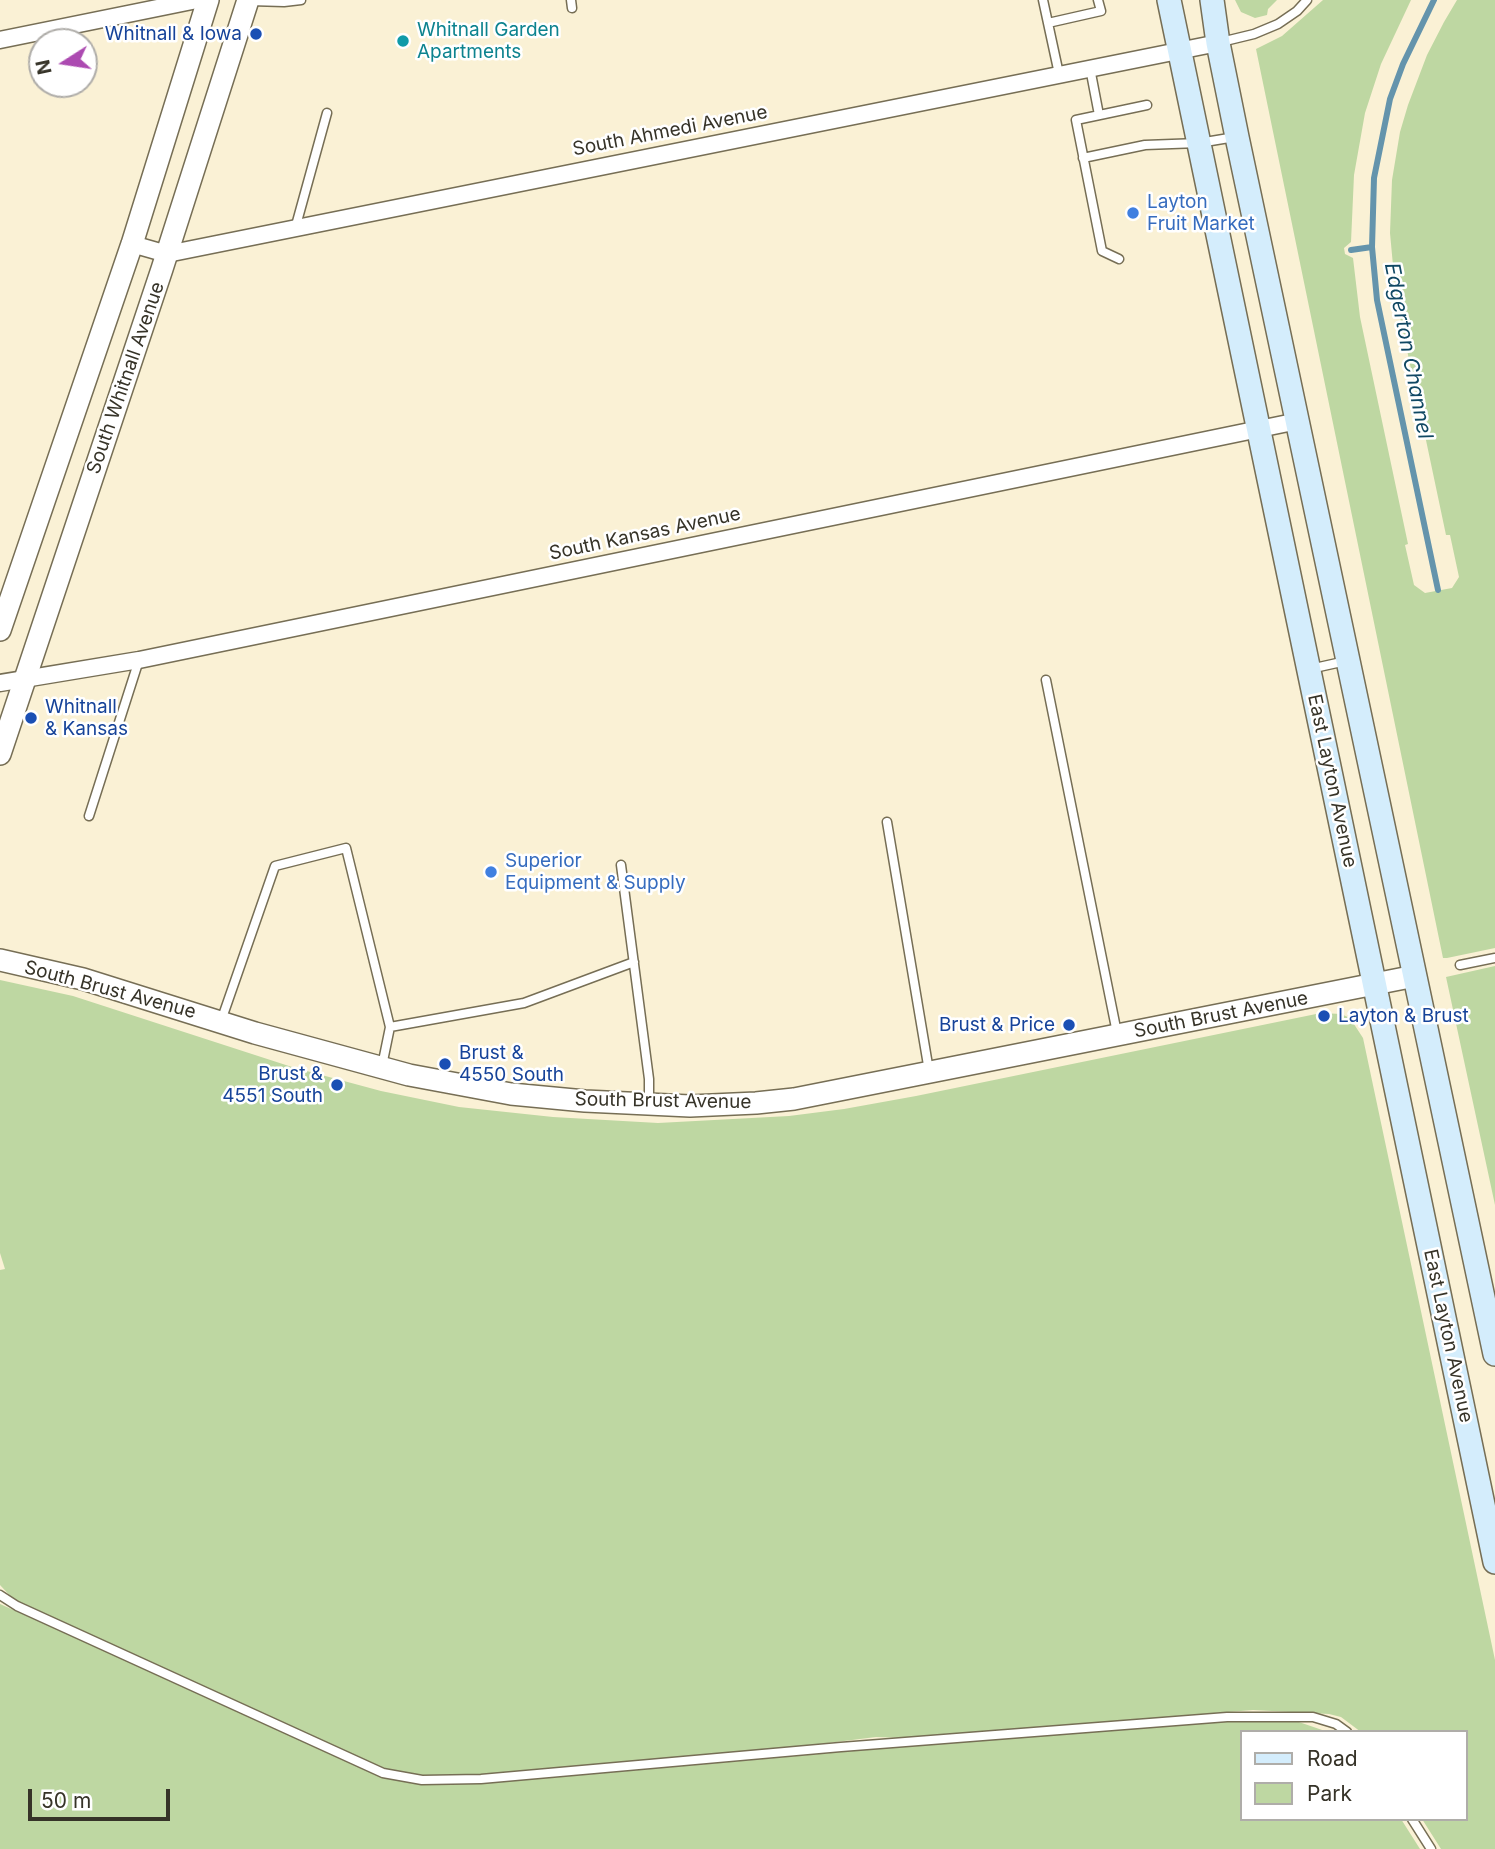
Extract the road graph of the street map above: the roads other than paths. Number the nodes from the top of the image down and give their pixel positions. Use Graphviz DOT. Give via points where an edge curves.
graph roads {
  1 [pos="197,0"];
  2 [pos="208,0"];
  3 [pos="240,0"];
  4 [pos="248,0"];
  5 [pos="301,0"];
  6 [pos="1044,0"];
  7 [pos="1098,0"];
  8 [pos="1169,0"];
  9 [pos="1212,0"];
  10 [pos="1307,0"];
  11 [pos="1048,23"];
  12 [pos="0,40"];
  13 [pos="1218,43"];
  14 [pos="1179,50"];
  15 [pos="1090,68"];
  16 [pos="1059,74"];
  17 [pos="1146,105"];
  18 [pos="327,113"];
  19 [pos="1099,114"];
  20 [pos="1237,137"];
  21 [pos="1199,143"];
  22 [pos="1083,158"];
  23 [pos="295,229"];
  24 [pos="132,244"];
  25 [pos="167,254"];
  26 [pos="1119,259"];
  27 [pos="1298,421"];
  28 [pos="1258,429"];
  29 [pos="64,439"];
  30 [pos="101,450"];
  31 [pos="0,630"];
  32 [pos="139,660"];
  33 [pos="1348,661"];
  34 [pos="1308,669"];
  35 [pos="1046,680"];
  36 [pos="24,681"];
  37 [pos="0,683"];
  38 [pos="0,754"];
  39 [pos="89,816"];
  40 [pos="887,822"];
  41 [pos="621,865"];
  42 [pos="1495,958"];
  43 [pos="0,960"];
  44 [pos="634,962"];
  45 [pos="1460,965"];
  46 [pos="1415,976"];
  47 [pos="1374,984"];
  48 [pos="221,1021"];
  49 [pos="390,1027"];
  50 [pos="1117,1036"];
  51 [pos="382,1069"];
  52 [pos="930,1074"];
  53 [pos="649,1104"];
  54 [pos="1495,1354"];
  55 [pos="1495,1562"];
  56 [pos="0,1595"];
  57 [pos="1344,1730"];
  58 [pos="1413,1821"];
  59 [pos="1431,1849"];
  1 -- 12 [label="street"];
  2 -- 24 [label="street, South Whitnall Avenue"];
  3 -- 4 [label="street"];
  4 -- 5 [label="lane"];
  4 -- 25 [label="street, South Whitnall Avenue"];
  6 -- 11 [label="lane"];
  7 -- 11 [label="lane" via="1101,11"];
  8 -- 14 [label="main road, East Layton Avenue"];
  9 -- 13 [label="main road"];
  10 -- 13 [label="lane" via="1278,24"];
  11 -- 16 [label="lane"];
  13 -- 14 [label="street, South Ahmedi Avenue"];
  13 -- 20 [label="main road"];
  14 -- 15 [label="street, South Ahmedi Avenue"];
  14 -- 21 [label="main road, East Layton Avenue"];
  15 -- 16 [label="street, South Ahmedi Avenue"];
  15 -- 19 [label="lane"];
  16 -- 23 [label="street, South Ahmedi Avenue"];
  17 -- 19 [label="lane"];
  18 -- 23 [label="lane"];
  19 -- 22 [label="lane" via="1076,120"];
  20 -- 21 [label="lane"];
  20 -- 27 [label="main road"];
  21 -- 22 [label="lane" via="1145,145"];
  21 -- 28 [label="main road, East Layton Avenue"];
  22 -- 26 [label="lane" via="1102,251"];
  23 -- 25 [label="street, South Ahmedi Avenue"];
  24 -- 25 [label="street, South Ahmedi Avenue"];
  24 -- 29 [label="street, South Whitnall Avenue"];
  25 -- 30 [label="street, South Whitnall Avenue"];
  27 -- 28 [label="street, South Kansas Avenue"];
  27 -- 33 [label="main road"];
  28 -- 32 [label="street, South Kansas Avenue"];
  28 -- 34 [label="main road, East Layton Avenue"];
  29 -- 30 [label="street"];
  29 -- 31 [label="street, South Whitnall Avenue"];
  30 -- 36 [label="street, South Whitnall Avenue"];
  32 -- 36 [label="street, South Kansas Avenue"];
  32 -- 39 [label="lane"];
  33 -- 34 [label="lane"];
  33 -- 46 [label="main road"];
  34 -- 47 [label="main road, East Layton Avenue"];
  35 -- 50 [label="lane"];
  36 -- 37 [label="street, South Kansas Avenue"];
  36 -- 38 [label="street, South Whitnall Avenue"];
  40 -- 52 [label="lane"];
  41 -- 44 [label="lane"];
  42 -- 45 [label="lane"];
  43 -- 48 [label="street, South Brust Avenue" via="83,979"];
  44 -- 49 [label="lane" via="524,1003"];
  44 -- 53 [label="lane"];
  46 -- 47 [label="street, South Brust Avenue"];
  46 -- 54 [label="main road"];
  47 -- 50 [label="street, South Brust Avenue"];
  47 -- 55 [label="main road, East Layton Avenue"];
  48 -- 49 [label="lane" via="275,866 346,848"];
  48 -- 51 [label="street, South Brust Avenue"];
  49 -- 51 [label="lane"];
  50 -- 52 [label="street, South Brust Avenue"];
  51 -- 53 [label="street, South Brust Avenue" via="510,1094"];
  52 -- 53 [label="street, South Brust Avenue" via="794,1099"];
  56 -- 57 [label="lane" via="383,1773 422,1780 495,1778 1227,1717 1313,1717"];
  58 -- 59 [label="lane"];
}
